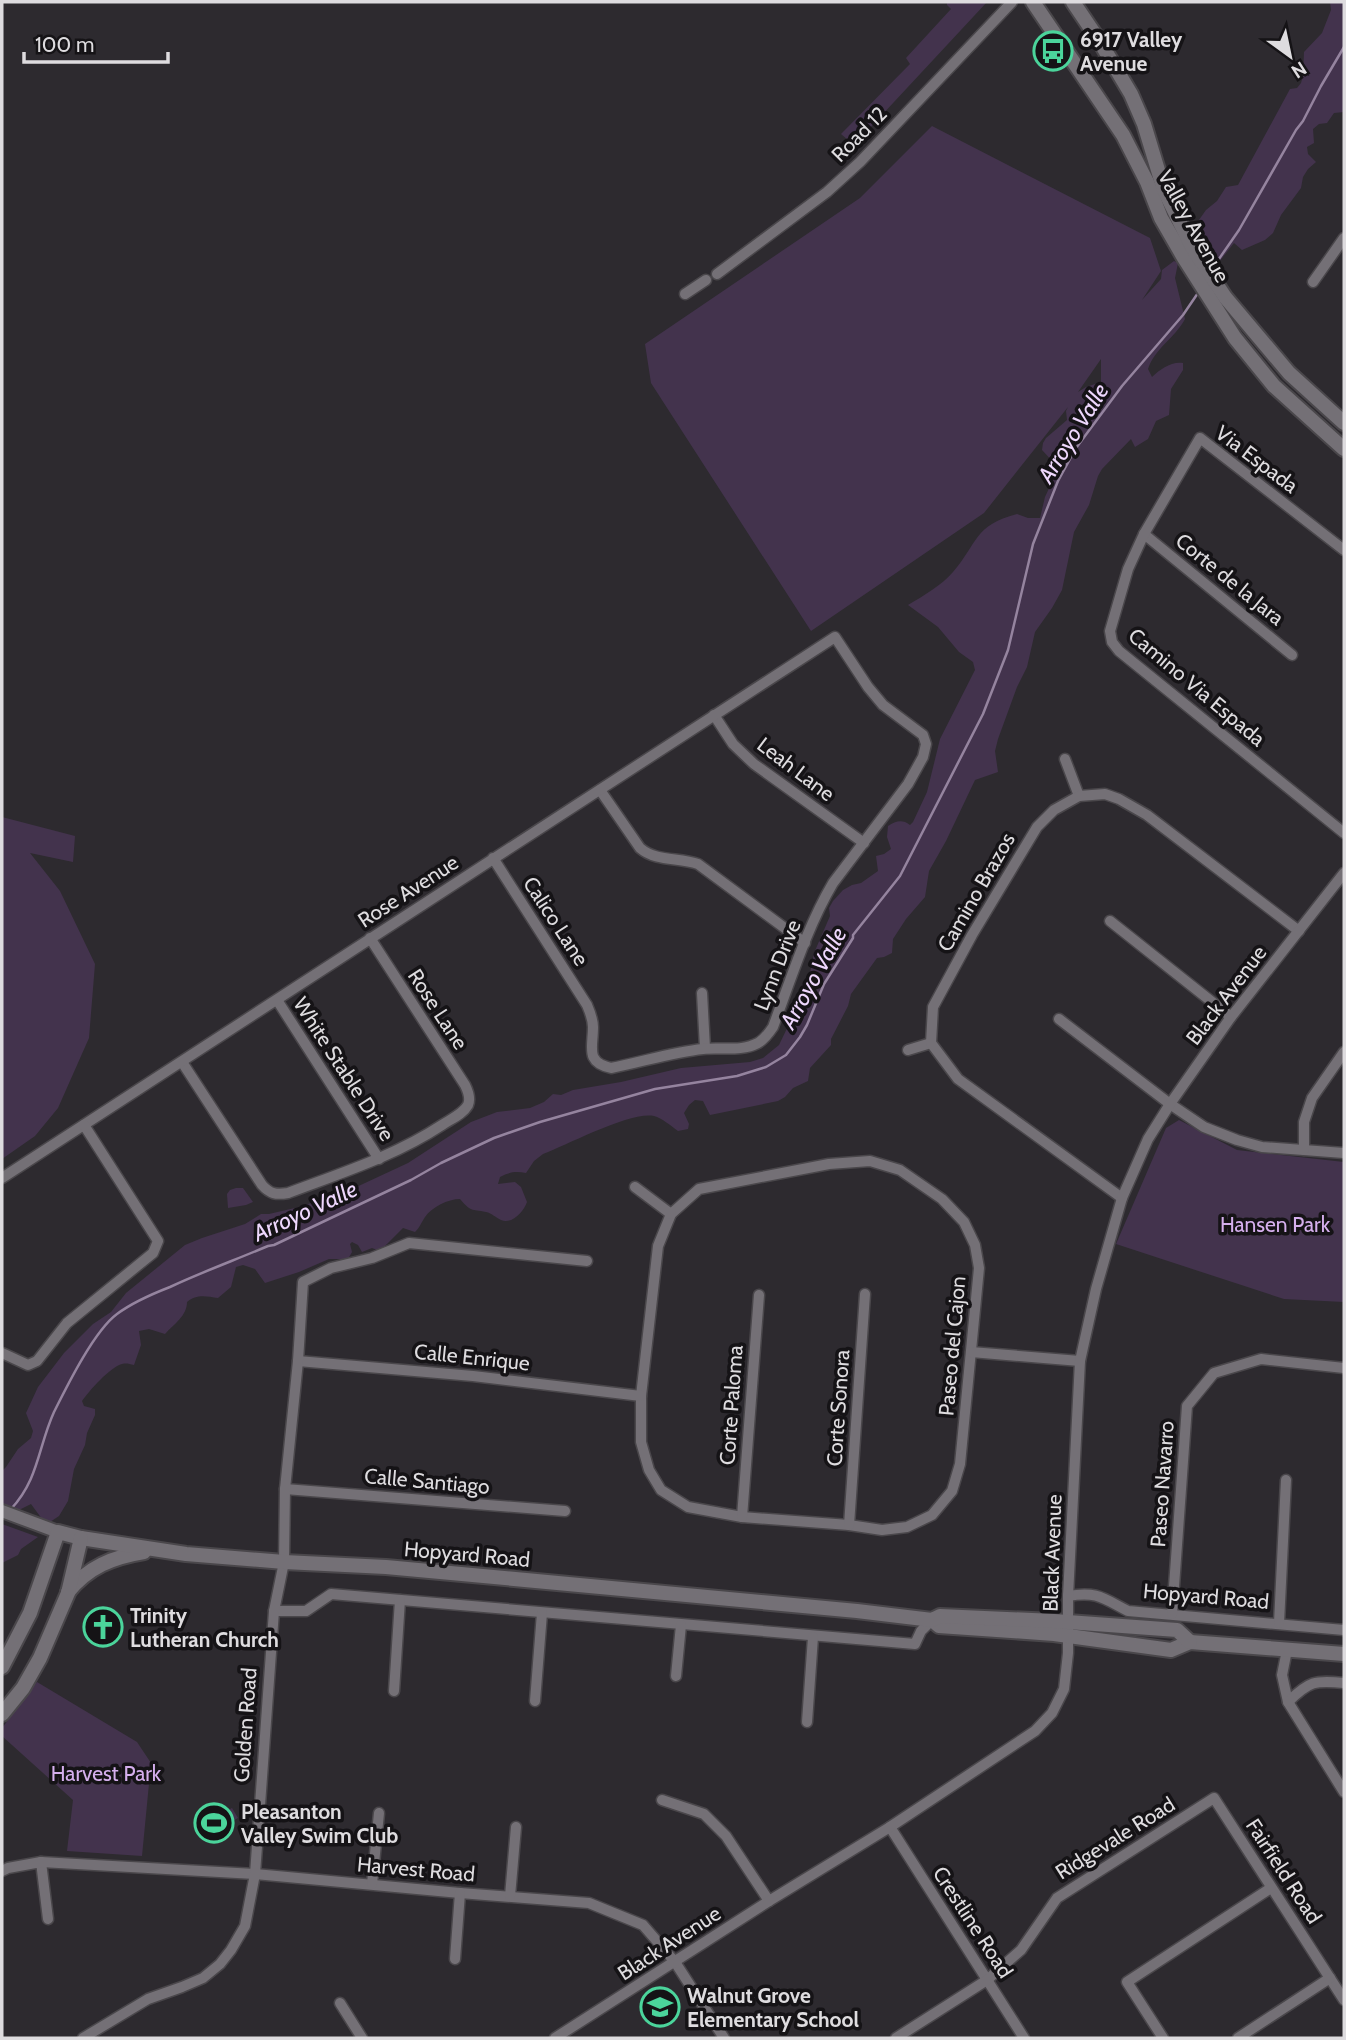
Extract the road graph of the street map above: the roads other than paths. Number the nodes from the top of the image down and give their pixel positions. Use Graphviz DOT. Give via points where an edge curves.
graph roads {
  1 [pos="1012,2"];
  2 [pos="1033,2"];
  3 [pos="1073,2"];
  4 [pos="1344,238"];
  5 [pos="1188,252"];
  6 [pos="717,274"];
  7 [pos="706,280"];
  8 [pos="1313,282"];
  9 [pos="685,294"];
  10 [pos="1344,423"];
  11 [pos="1344,449"];
  12 [pos="1144,534"];
  13 [pos="1344,551"];
  14 [pos="1292,654"];
  15 [pos="714,715"];
  16 [pos="926,744"];
  17 [pos="1065,759"];
  18 [pos="600,790"];
  19 [pos="1079,796"];
  20 [pos="1344,833"];
  21 [pos="864,843"];
  22 [pos="493,858"];
  23 [pos="1344,873"];
  24 [pos="1110,922"];
  25 [pos="1299,931"];
  26 [pos="370,938"];
  27 [pos="805,943"];
  28 [pos="702,993"];
  29 [pos="277,1000"];
  30 [pos="587,1004"];
  31 [pos="1231,1017"];
  32 [pos="1059,1019"];
  33 [pos="931,1043"];
  34 [pos="705,1048"];
  35 [pos="908,1050"];
  36 [pos="1344,1052"];
  37 [pos="182,1062"];
  38 [pos="1170,1104"];
  39 [pos="84,1125"];
  40 [pos="1304,1150"];
  41 [pos="1344,1153"];
  42 [pos="379,1159"];
  43 [pos="2,1178"];
  44 [pos="635,1187"];
  45 [pos="1122,1198"];
  46 [pos="671,1214"];
  47 [pos="587,1261"];
  48 [pos="866,1294"];
  49 [pos="759,1296"];
  50 [pos="971,1352"];
  51 [pos="2,1353"];
  52 [pos="298,1361"];
  53 [pos="1080,1361"];
  54 [pos="1344,1368"];
  55 [pos="640,1396"];
  56 [pos="1286,1480"];
  57 [pos="285,1489"];
  58 [pos="2,1511"];
  59 [pos="565,1511"];
  60 [pos="742,1517"];
  61 [pos="849,1525"];
  62 [pos="58,1532"];
  63 [pos="81,1538"];
  64 [pos="158,1550"];
  65 [pos="284,1562"];
  66 [pos="68,1593"];
  67 [pos="1068,1595"];
  68 [pos="400,1600"];
  69 [pos="274,1611"];
  70 [pos="542,1613"];
  71 [pos="1172,1614"];
  72 [pos="932,1620"];
  73 [pos="1279,1623"];
  74 [pos="681,1625"];
  75 [pos="1069,1629"];
  76 [pos="1344,1630"];
  77 [pos="813,1637"];
  78 [pos="1287,1650"];
  79 [pos="1344,1654"];
  80 [pos="2,1667"];
  81 [pos="676,1676"];
  82 [pos="1344,1683"];
  83 [pos="394,1690"];
  84 [pos="535,1701"];
  85 [pos="1288,1702"];
  86 [pos="2,1714"];
  87 [pos="807,1722"];
  88 [pos="1344,1792"];
  89 [pos="1214,1798"];
  90 [pos="662,1800"];
  91 [pos="379,1813"];
  92 [pos="516,1827"];
  93 [pos="890,1827"];
  94 [pos="41,1862"];
  95 [pos="2,1871"];
  96 [pos="255,1874"];
  97 [pos="372,1884"];
  98 [pos="1272,1888"];
  99 [pos="460,1894"];
  100 [pos="510,1896"];
  101 [pos="769,1901"];
  102 [pos="48,1919"];
  103 [pos="455,1959"];
  104 [pos="675,1962"];
  105 [pos="1330,1978"];
  106 [pos="987,1980"];
  107 [pos="1344,2000"];
  108 [pos="340,2003"];
  109 [pos="83,2038"];
  110 [pos="362,2038"];
  111 [pos="555,2038"];
  112 [pos="724,2038"];
  113 [pos="896,2038"];
  114 [pos="1024,2038"];
  115 [pos="1163,2038"];
  116 [pos="1238,2038"];
  1 -- 6 [label="street, Road 12" via="860,162"];
  2 -- 5 [label="main road, Valley Avenue" via="1123,135 1161,218"];
  3 -- 5 [label="main road, Valley Avenue" via="1131,94"];
  4 -- 8 [label="street"];
  5 -- 10 [label="main road, Valley Avenue" via="1289,373"];
  5 -- 11 [label="main road, Valley Avenue" via="1235,338 1274,387"];
  7 -- 9 [label="street"];
  12 -- 13 [label="street, Via Espada" via="1200,438"];
  12 -- 14 [label="street, Corte de la Jara"];
  12 -- 20 [label="street, Camino Via Espada" via="1124,581 1110,631 1112,642"];
  15 -- 16 [label="street, Rose Avenue" via="835,636 883,705 923,734"];
  15 -- 18 [label="street, Rose Avenue"];
  15 -- 21 [label="street, Leah Lane" via="733,744 754,764"];
  16 -- 21 [label="street, Lynn Drive" via="908,784"];
  17 -- 19 [label="street"];
  18 -- 22 [label="street, Rose Avenue"];
  18 -- 27 [label="street" via="646,854 698,864"];
  19 -- 25 [label="street" via="1105,794 1147,815"];
  19 -- 33 [label="street, Camino Brazos" via="1054,810 1037,827 972,935 933,1007"];
  21 -- 27 [label="street, Lynn Drive" via="832,883"];
  22 -- 26 [label="street, Rose Avenue"];
  22 -- 30 [label="street, Calico Lane"];
  23 -- 25 [label="street, Black Avenue"];
  24 -- 31 [label="street"];
  25 -- 31 [label="street, Black Avenue"];
  26 -- 29 [label="street, Rose Avenue"];
  26 -- 42 [label="street, Rose Lane" via="465,1085 470,1102 463,1112 429,1134"];
  27 -- 34 [label="street, Lynn Drive" via="766,1037 746,1047"];
  28 -- 34 [label="street"];
  29 -- 37 [label="street, Rose Avenue"];
  29 -- 42 [label="street, White Stable Drive"];
  30 -- 34 [label="street, Lynn Drive" via="593,1025 593,1058 602,1066 611,1068"];
  31 -- 38 [label="street, Black Avenue"];
  32 -- 38 [label="street"];
  33 -- 35 [label="street"];
  33 -- 45 [label="street" via="958,1079"];
  36 -- 40 [label="street" via="1311,1098 1304,1122"];
  37 -- 39 [label="street, Rose Avenue"];
  37 -- 42 [label="street" via="268,1192 288,1193"];
  38 -- 40 [label="street" via="1237,1140"];
  38 -- 45 [label="street, Black Avenue"];
  39 -- 43 [label="street, Rose Avenue"];
  39 -- 51 [label="street" via="158,1241 153,1253 67,1323 37,1361 27,1365"];
  40 -- 41 [label="street"];
  44 -- 46 [label="street"];
  45 -- 53 [label="street, Black Avenue"];
  46 -- 50 [label="street, Paseo del Cajon" via="699,1189 829,1164 870,1161 900,1170 942,1199 964,1222 975,1245 979,1268"];
  46 -- 55 [label="street, Paseo del Cajon" via="658,1246"];
  47 -- 52 [label="street, Golden Road" via="409,1243 331,1268 303,1282"];
  48 -- 61 [label="street, Corte Sonora"];
  49 -- 60 [label="street, Corte Paloma"];
  50 -- 53 [label="street"];
  50 -- 61 [label="street, Paseo del Cajon" via="961,1464 952,1491 932,1515 908,1527 882,1530"];
  52 -- 55 [label="street, Calle Enrique"];
  52 -- 57 [label="street, Golden Road"];
  53 -- 67 [label="street, Black Avenue"];
  54 -- 71 [label="street, Paseo Navarro" via="1261,1359 1214,1373 1187,1406"];
  55 -- 60 [label="street, Paseo del Cajon" via="641,1443 661,1490 688,1507"];
  56 -- 73 [label="street"];
  57 -- 59 [label="street, Calle Santiago"];
  57 -- 65 [label="street, Golden Road"];
  58 -- 62 [label="street, Hopyard Road"];
  60 -- 61 [label="street, Paseo del Cajon"];
  62 -- 63 [label="main road, Hopyard Road"];
  62 -- 80 [label="main road" via="30,1613"];
  63 -- 64 [label="main road, Hopyard Road"];
  63 -- 66 [label="main road"];
  64 -- 65 [label="main road, Hopyard Road"];
  64 -- 66 [label="main road" via="108,1561 90,1570"];
  65 -- 69 [label="street, Golden Road"];
  65 -- 72 [label="main road, Hopyard Road" via="386,1567"];
  66 -- 86 [label="main road" via="40,1658"];
  67 -- 71 [label="street, Hopyard Road" via="1087,1592 1128,1611"];
  67 -- 75 [label="street, Black Avenue"];
  68 -- 69 [label="street" via="331,1594 306,1611"];
  68 -- 70 [label="street"];
  68 -- 83 [label="street"];
  69 -- 96 [label="street, Golden Road"];
  70 -- 74 [label="street"];
  70 -- 84 [label="street"];
  71 -- 73 [label="street, Hopyard Road"];
  72 -- 75 [label="main road, Hopyard Road" via="939,1626"];
  72 -- 77 [label="street" via="915,1644"];
  73 -- 76 [label="street, Hopyard Road"];
  74 -- 77 [label="street"];
  74 -- 81 [label="street"];
  75 -- 78 [label="main road, Hopyard Road" via="1171,1650 1190,1642"];
  75 -- 93 [label="street, Black Avenue" via="1064,1689 1041,1727"];
  77 -- 87 [label="street"];
  78 -- 79 [label="main road, Hopyard Road"];
  78 -- 85 [label="street" via="1282,1675"];
  82 -- 85 [label="street" via="1320,1681 1301,1689"];
  85 -- 88 [label="street"];
  89 -- 98 [label="street, Fairfield Road"];
  89 -- 106 [label="street, Ridgevale Road" via="1057,1898 1021,1950"];
  90 -- 101 [label="street" via="705,1814 726,1836"];
  91 -- 97 [label="street"];
  92 -- 100 [label="street"];
  93 -- 101 [label="street, Black Avenue"];
  93 -- 106 [label="street, Crestline Road"];
  94 -- 95 [label="street, Harvest Road"];
  94 -- 96 [label="street, Harvest Road"];
  94 -- 102 [label="street"];
  96 -- 97 [label="street, Harvest Road"];
  96 -- 109 [label="street, Golden Road" via="245,1926 220,1964 203,1978 148,1999"];
  97 -- 99 [label="street, Harvest Road"];
  98 -- 105 [label="street, Fairfield Road"];
  98 -- 115 [label="street" via="1127,1982"];
  99 -- 100 [label="street, Harvest Road"];
  99 -- 103 [label="street"];
  100 -- 104 [label="street, Harvest Road" via="589,1903 643,1925"];
  101 -- 104 [label="street, Black Avenue"];
  104 -- 111 [label="street, Black Avenue"];
  104 -- 112 [label="street, Harvest Road"];
  105 -- 107 [label="street, Fairfield Road"];
  105 -- 116 [label="street"];
  106 -- 113 [label="street, Ridgevale Road"];
  106 -- 114 [label="street, Crestline Road"];
  108 -- 110 [label="street"];
}
